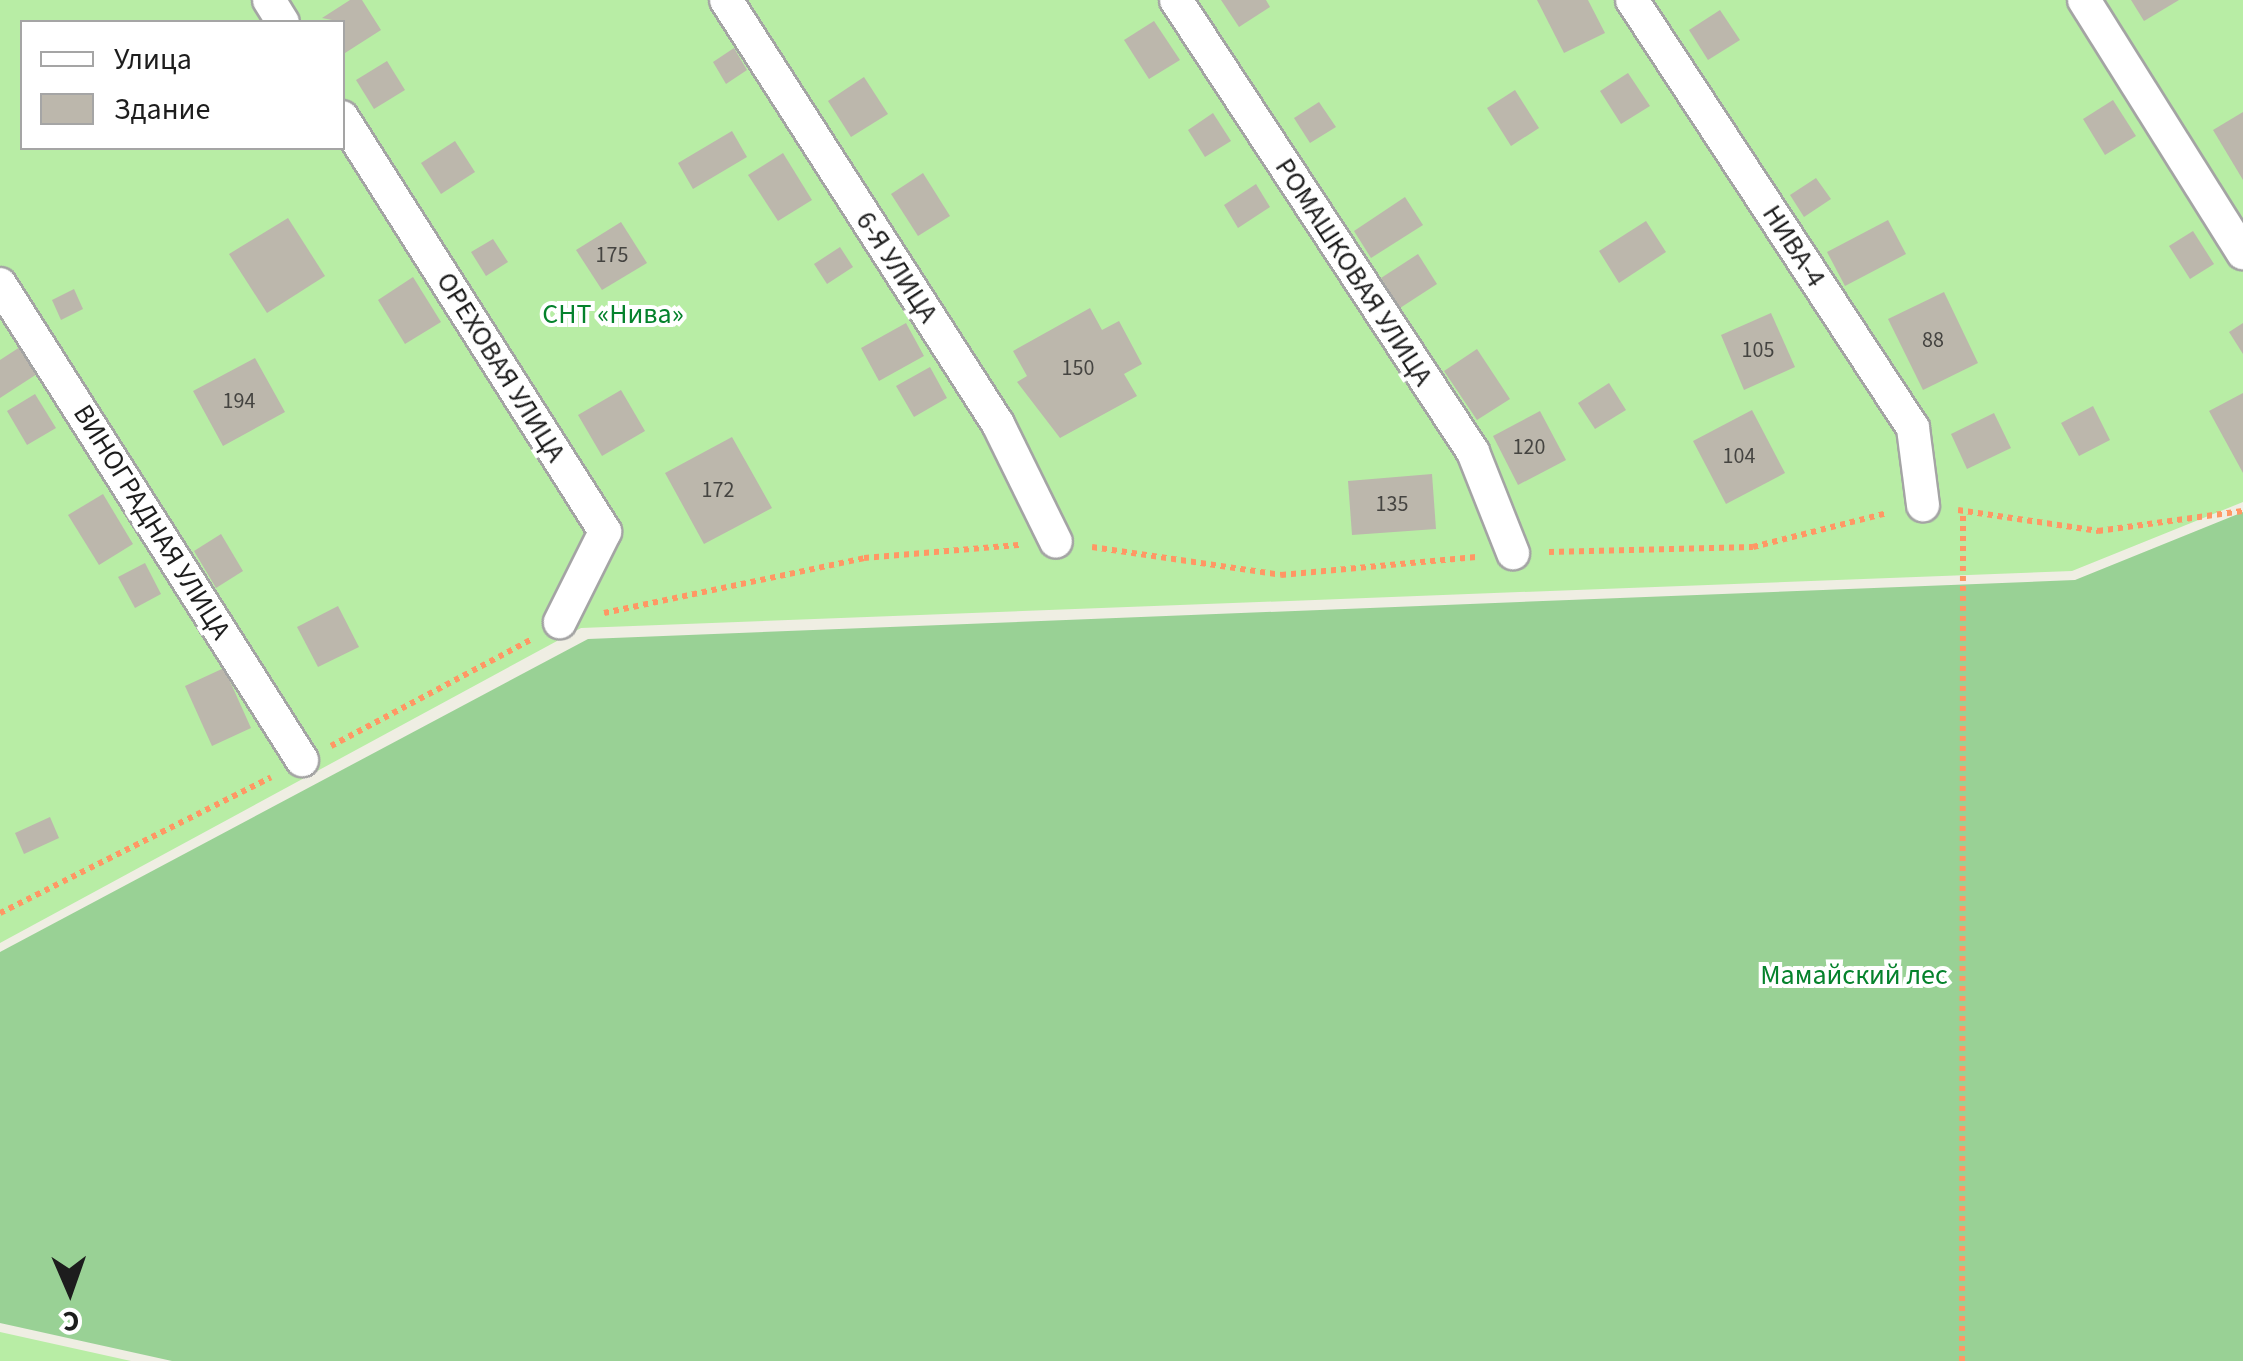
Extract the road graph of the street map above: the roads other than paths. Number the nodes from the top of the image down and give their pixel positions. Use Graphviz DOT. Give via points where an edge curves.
graph roads {
  1 [pos="726,0"];
  2 [pos="1176,0"];
  3 [pos="1632,0"];
  4 [pos="2084,0"];
  5 [pos="345,121"];
  6 [pos="2243,253"];
  7 [pos="0,284"];
  8 [pos="1923,504"];
  9 [pos="1056,542"];
  10 [pos="1513,553"];
  11 [pos="560,622"];
  12 [pos="302,760"];
  1 -- 9 [label="street, 6-Я УЛИЦА" via="998,424"];
  2 -- 10 [label="street, РОМАШКОВАЯ УЛИЦА" via="1473,452"];
  3 -- 8 [label="street, НИВА-4" via="1913,428"];
  4 -- 6 [label="street"];
  5 -- 11 [label="street, ОРЕХОВАЯ УЛИЦА" via="606,532"];
  7 -- 12 [label="street, ВИНОГРАДНАЯ УЛИЦА"];
}
